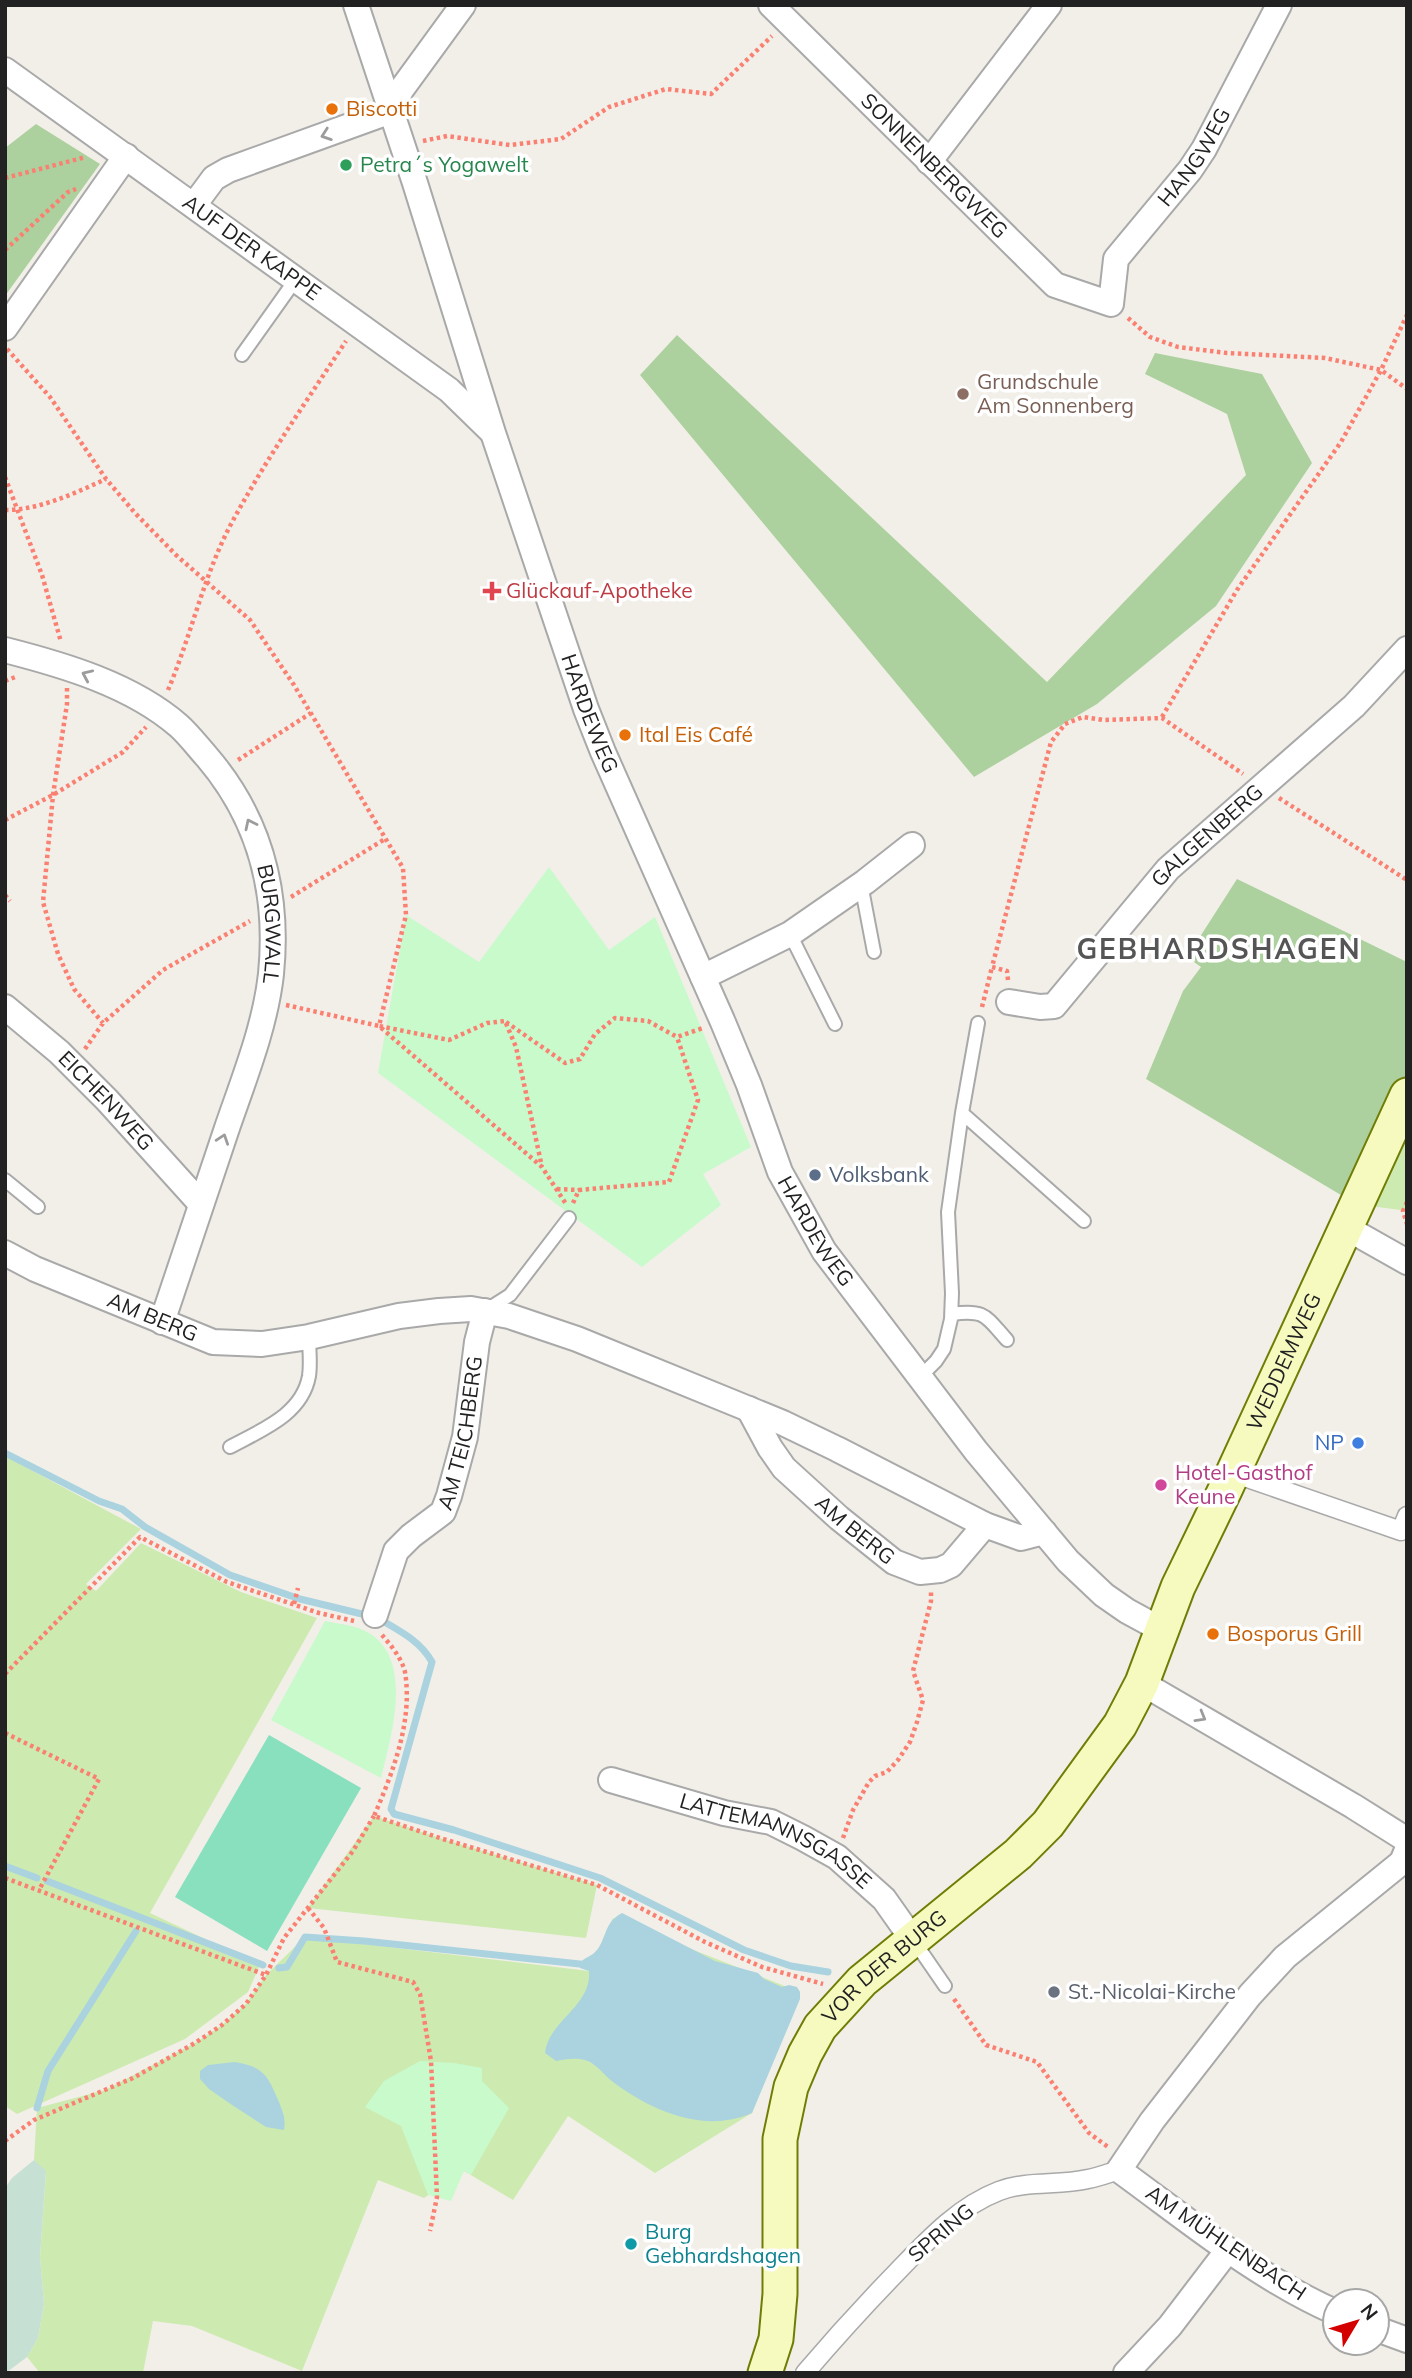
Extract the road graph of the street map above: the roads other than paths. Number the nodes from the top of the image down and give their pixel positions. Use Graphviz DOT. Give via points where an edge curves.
graph roads {
  1 [pos="356,5"];
  2 [pos="463,5"];
  3 [pos="1049,5"];
  4 [pos="1279,5"];
  5 [pos="779,13"];
  6 [pos="5,70"];
  7 [pos="391,111"];
  8 [pos="929,162"];
  9 [pos="118,166"];
  10 [pos="194,205"];
  11 [pos="296,279"];
  12 [pos="1111,304"];
  13 [pos="5,328"];
  14 [pos="242,355"];
  15 [pos="493,433"];
  16 [pos="1407,649"];
  17 [pos="5,650"];
  18 [pos="912,845"];
  19 [pos="861,884"];
  20 [pos="790,933"];
  21 [pos="874,952"];
  22 [pos="703,977"];
  23 [pos="1009,1002"];
  24 [pos="5,1007"];
  25 [pos="978,1023"];
  26 [pos="835,1024"];
  27 [pos="1407,1095"];
  28 [pos="962,1113"];
  29 [pos="5,1180"];
  30 [pos="201,1204"];
  31 [pos="38,1207"];
  32 [pos="569,1218"];
  33 [pos="1084,1221"];
  34 [pos="1345,1227"];
  35 [pos="5,1253"];
  36 [pos="1407,1262"];
  37 [pos="485,1311"];
  38 [pos="951,1314"];
  39 [pos="162,1322"];
  40 [pos="309,1337"];
  41 [pos="1007,1340"];
  42 [pos="920,1377"];
  43 [pos="749,1409"];
  44 [pos="230,1447"];
  45 [pos="1233,1473"];
  46 [pos="1407,1516"];
  47 [pos="985,1525"];
  48 [pos="1044,1532"];
  49 [pos="373,1620"];
  50 [pos="1162,1630"];
  51 [pos="1142,1683"];
  52 [pos="611,1780"];
  53 [pos="1407,1840"];
  54 [pos="1407,1850"];
  55 [pos="913,1940"];
  56 [pos="945,1986"];
  57 [pos="1122,2165"];
  58 [pos="1228,2250"];
  59 [pos="1321,2306"];
  60 [pos="765,2373"];
  61 [pos="805,2373"];
  62 [pos="1126,2373"];
  1 -- 7 [label="street, HARDEWEG"];
  2 -- 7 [label="street" via="401,90"];
  3 -- 8 [label="street"];
  4 -- 12 [label="street, HANGWEG" via="1204,149 1116,259"];
  5 -- 8 [label="street, SONNENBERGWEG"];
  6 -- 9 [label="street, AUF DER KAPPE"];
  7 -- 10 [label="street, one-way" via="228,170 214,178"];
  7 -- 15 [label="street, HARDEWEG"];
  8 -- 12 [label="street, SONNENBERGWEG" via="1055,285"];
  9 -- 10 [label="street, AUF DER KAPPE"];
  9 -- 13 [label="street"];
  10 -- 11 [label="street, AUF DER KAPPE"];
  11 -- 14 [label="lane"];
  11 -- 15 [label="street, AUF DER KAPPE" via="449,390"];
  15 -- 22 [label="street, HARDEWEG" via="603,752"];
  16 -- 23 [label="street, GALGENBERG" via="1354,706 1168,869 1054,1006"];
  30 -- 17 [label="street, BURGWALL, one-way" via="266,1000 273,942 271,909 255,834 219,771 179,726 132,695 65,666"];
  18 -- 19 [label="street"];
  19 -- 20 [label="street"];
  19 -- 21 [label="lane"];
  20 -- 22 [label="street"];
  20 -- 26 [label="lane"];
  22 -- 42 [label="street, HARDEWEG" via="780,1172 807,1222"];
  24 -- 30 [label="street, EICHENWEG" via="107,1100"];
  25 -- 28 [label="lane"];
  27 -- 34 [label="main road, WEDDEMWEG"];
  28 -- 33 [label="lane"];
  28 -- 38 [label="lane" via="948,1212"];
  29 -- 31 [label="lane"];
  30 -- 39 [label="street, BURGWALL"];
  32 -- 37 [label="lane" via="510,1296"];
  34 -- 36 [label="street"];
  34 -- 45 [label="main road, WEDDEMWEG"];
  35 -- 39 [label="street, AM BERG"];
  37 -- 40 [label="street, AM BERG" via="471,1308 399,1316"];
  37 -- 43 [label="street, AM BERG" via="578,1339"];
  37 -- 49 [label="street, AM TEICHBERG" via="465,1437 449,1496 443,1512 396,1551"];
  38 -- 41 [label="lane" via="983,1314"];
  38 -- 42 [label="lane" via="944,1349"];
  39 -- 40 [label="street, AM BERG" via="213,1342 262,1344"];
  40 -- 44 [label="lane" via="309,1375 297,1406"];
  42 -- 48 [label="street, HARDEWEG"];
  43 -- 47 [label="street, AM BERG" via="837,1448"];
  43 -- 47 [label="street, AM BERG" via="784,1468 894,1562 930,1573 951,1565"];
  45 -- 46 [label="street" via="1401,1531"];
  45 -- 50 [label="main road, WEDDEMWEG"];
  47 -- 48 [label="street, AM BERG" via="1021,1538"];
  48 -- 50 [label="street, HARDEWEG" via="1104,1595"];
  50 -- 51 [label="main road, VOR DER BURG"];
  51 -- 53 [label="street, one-way"];
  51 -- 55 [label="main road, VOR DER BURG" via="1120,1726 1048,1824"];
  52 -- 55 [label="street, LATTEMANNSGASSE" via="771,1822 837,1857 884,1899"];
  54 -- 57 [label="street" via="1402,1862 1285,1957 1250,1995"];
  55 -- 56 [label="lane"];
  55 -- 60 [label="main road, VOR DER BURG" via="862,1981 820,2027 791,2087 780,2139 778,2317"];
  57 -- 58 [label="street, AM MÜHLENBACH"];
  57 -- 61 [label="street, SPRING" via="1087,2180 1021,2184 974,2204 908,2260"];
  58 -- 59 [label="street, AM MÜHLENBACH"];
  58 -- 62 [label="street" via="1170,2326"];
}
